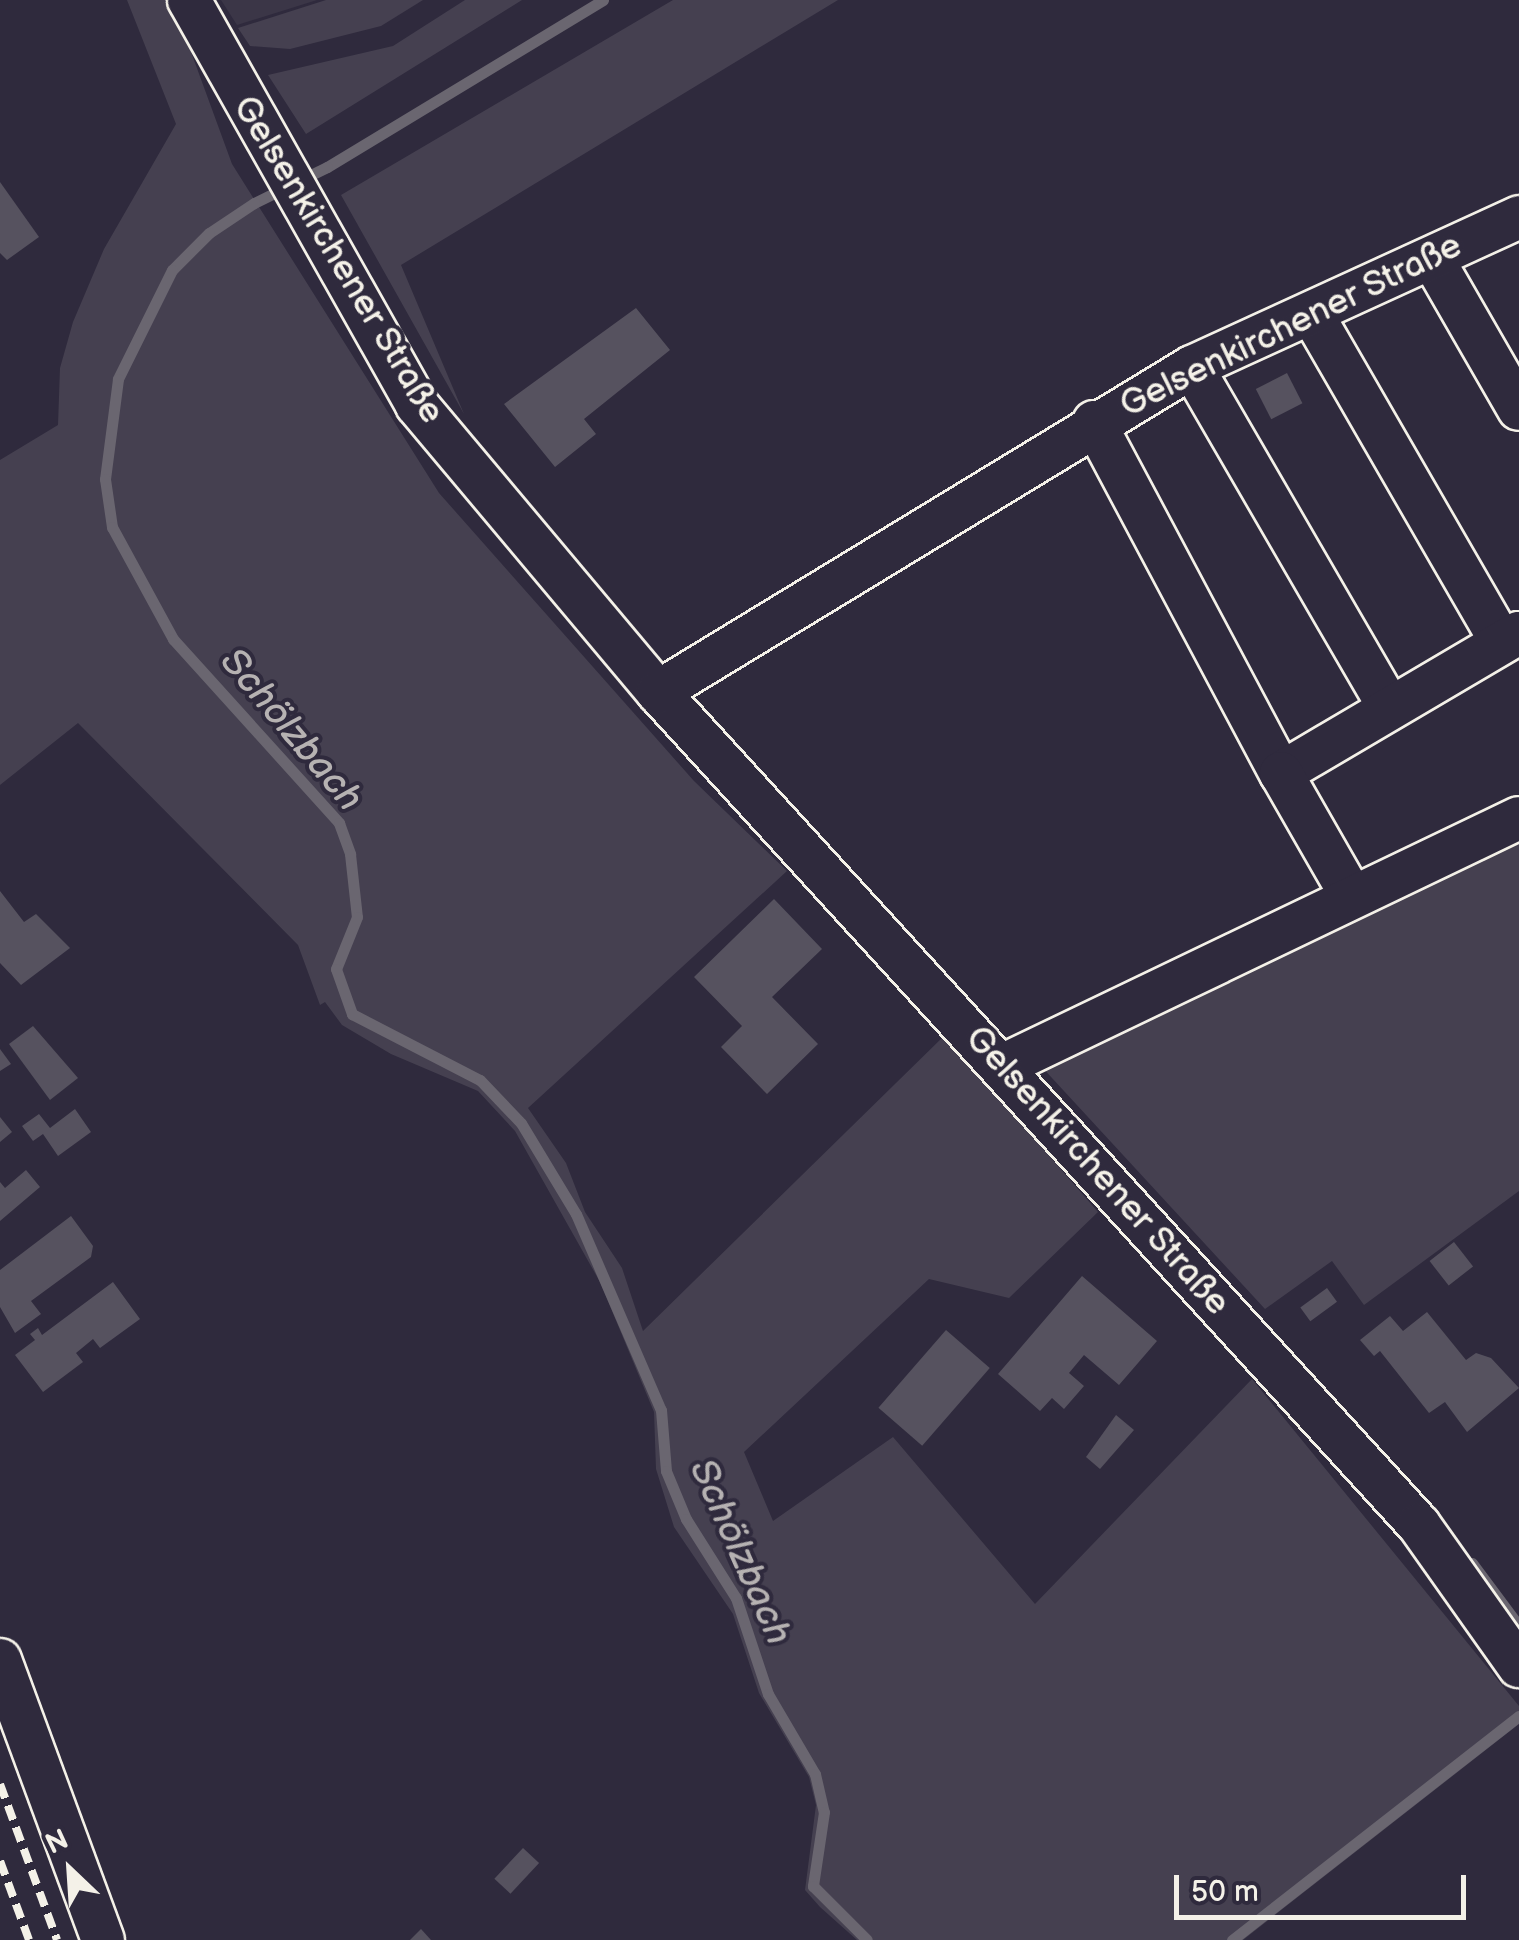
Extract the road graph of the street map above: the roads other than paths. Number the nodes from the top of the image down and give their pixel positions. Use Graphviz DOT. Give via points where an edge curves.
graph roads {
  1 [pos="189,0"];
  2 [pos="1519,218"];
  3 [pos="1432,258"];
  4 [pos="1312,314"];
  5 [pos="1192,367"];
  6 [pos="1519,409"];
  7 [pos="1094,422"];
  8 [pos="1510,637"];
  9 [pos="658,692"];
  10 [pos="1389,707"];
  11 [pos="1281,774"];
  12 [pos="1519,818"];
  13 [pos="1352,898"];
  14 [pos="1002,1066"];
  15 [pos="0,1660"];
  16 [pos="1519,1666"];
  17 [pos="103,1940"];
  1 -- 9 [label="street, Gelsenkirchener Straße" via="417,404"];
  2 -- 3 [label="street, Gelsenkirchener Straße"];
  3 -- 4 [label="street, Gelsenkirchener Straße"];
  3 -- 6 [label="street"];
  4 -- 5 [label="street, Gelsenkirchener Straße"];
  4 -- 8 [label="street"];
  5 -- 7 [label="street, Gelsenkirchener Straße"];
  5 -- 10 [label="street"];
  7 -- 9 [label="street, Gelsenkirchener Straße"];
  7 -- 11 [label="street"];
  8 -- 10 [label="street"];
  9 -- 14 [label="street, Gelsenkirchener Straße"];
  10 -- 11 [label="street"];
  11 -- 13 [label="street"];
  12 -- 13 [label="street"];
  13 -- 14 [label="street"];
  14 -- 16 [label="street, Gelsenkirchener Straße" via="1419,1526"];
  15 -- 17 [label="street"];
}
